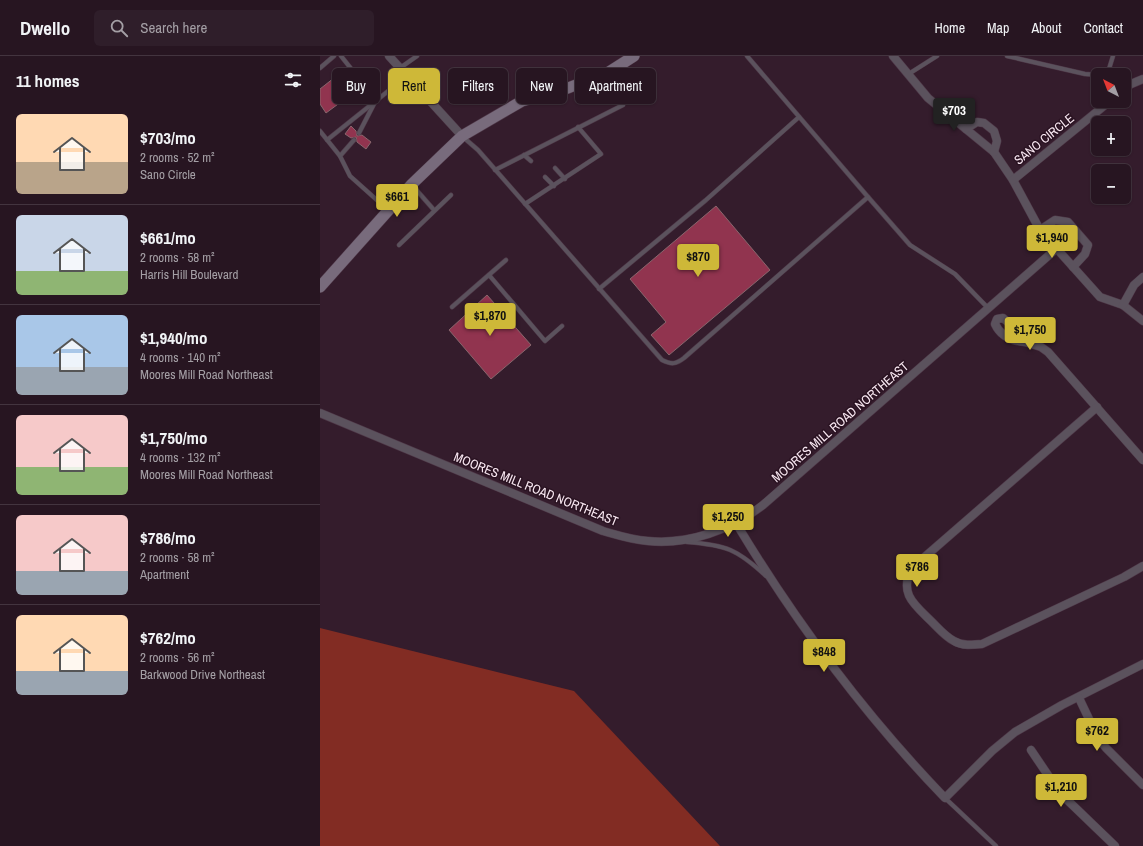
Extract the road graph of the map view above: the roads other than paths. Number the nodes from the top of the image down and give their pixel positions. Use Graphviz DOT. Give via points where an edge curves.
graph roads {
  1 [pos="334,56"];
  2 [pos="341,56"];
  3 [pos="389,56"];
  4 [pos="417,56"];
  5 [pos="634,56"];
  6 [pos="747,56"];
  7 [pos="893,56"];
  8 [pos="937,56"];
  9 [pos="1007,56"];
  10 [pos="1113,56"];
  11 [pos="320,61"];
  12 [pos="322,66"];
  13 [pos="351,68"];
  14 [pos="400,68"];
  15 [pos="907,75"];
  16 [pos="1143,78"];
  17 [pos="1131,84"];
  18 [pos="371,104"];
  19 [pos="374,104"];
  20 [pos="433,104"];
  21 [pos="623,105"];
  22 [pos="1101,108"];
  23 [pos="800,117"];
  24 [pos="578,127"];
  25 [pos="966,129"];
  26 [pos="320,131"];
  27 [pos="359,133"];
  28 [pos="462,136"];
  29 [pos="327,140"];
  30 [pos="354,140"];
  31 [pos="537,148"];
  32 [pos="541,152"];
  33 [pos="994,152"];
  34 [pos="524,155"];
  35 [pos="340,156"];
  36 [pos="530,161"];
  37 [pos="554,168"];
  38 [pos="495,170"];
  39 [pos="545,177"];
  40 [pos="565,179"];
  41 [pos="1013,180"];
  42 [pos="412,184"];
  43 [pos="554,186"];
  44 [pos="451,195"];
  45 [pos="868,197"];
  46 [pos="525,204"];
  47 [pos="389,210"];
  48 [pos="434,210"];
  49 [pos="1040,230"];
  50 [pos="399,245"];
  51 [pos="1056,249"];
  52 [pos="506,260"];
  53 [pos="1073,267"];
  54 [pos="489,275"];
  55 [pos="1143,277"];
  56 [pos="320,287"];
  57 [pos="599,289"];
  58 [pos="1123,305"];
  59 [pos="452,307"];
  60 [pos="988,308"];
  61 [pos="997,319"];
  62 [pos="1143,321"];
  63 [pos="562,326"];
  64 [pos="1025,342"];
  65 [pos="1097,407"];
  66 [pos="320,413"];
  67 [pos="1143,460"];
  68 [pos="736,523"];
  69 [pos="679,541"];
  70 [pos="1143,566"];
  71 [pos="769,579"];
  72 [pos="1143,664"];
  73 [pos="1078,698"];
  74 [pos="1031,750"];
  75 [pos="1143,784"];
  76 [pos="945,798"];
  77 [pos="996,846"];
  78 [pos="1115,846"];
  1 -- 12 [label="lane"];
  2 -- 13 [label="lane"];
  3 -- 14 [label="street"];
  4 -- 14 [label="lane"];
  5 -- 28 [label="street" via="609,72 568,88 522,101"];
  6 -- 23 [label="lane"];
  7 -- 15 [label="street"];
  8 -- 15 [label="lane"];
  9 -- 10 [label="lane" via="1099,75 1109,69"];
  11 -- 12 [label="lane"];
  15 -- 25 [label="street" via="928,98"];
  16 -- 17 [label="street"];
  18 -- 29 [label="lane"];
  19 -- 27 [label="lane"];
  20 -- 28 [label="street"];
  21 -- 24 [label="lane"];
  22 -- 41 [label="street, SANO CIRCLE"];
  23 -- 45 [label="lane"];
  23 -- 57 [label="lane"];
  24 -- 31 [label="lane"];
  24 -- 40 [label="lane" via="601,154"];
  25 -- 33 [label="street"];
  25 -- 33 [label="street" via="977,122 984,123 994,132 997,141"];
  26 -- 29 [label="lane"];
  28 -- 38 [label="lane"];
  28 -- 42 [label="street"];
  29 -- 35 [label="lane"];
  30 -- 35 [label="lane"];
  31 -- 32 [label="lane"];
  31 -- 34 [label="lane"];
  33 -- 41 [label="street"];
  34 -- 36 [label="lane"];
  34 -- 38 [label="lane"];
  35 -- 47 [label="lane" via="350,176"];
  37 -- 40 [label="lane"];
  38 -- 46 [label="lane"];
  39 -- 43 [label="lane"];
  40 -- 43 [label="lane"];
  41 -- 49 [label="street"];
  42 -- 47 [label="street"];
  42 -- 48 [label="lane"];
  43 -- 46 [label="lane"];
  44 -- 48 [label="lane"];
  45 -- 57 [label="lane" via="676,364 662,360"];
  45 -- 60 [label="lane" via="910,245 955,274"];
  46 -- 57 [label="lane"];
  47 -- 56 [label="street"];
  48 -- 50 [label="lane"];
  49 -- 51 [label="street"];
  49 -- 53 [label="street" via="1055,220 1068,222 1088,245 1085,254"];
  51 -- 53 [label="street"];
  51 -- 60 [label="street, MOORES MILL ROAD NORTHEAST"];
  52 -- 54 [label="lane"];
  53 -- 58 [label="street" via="1100,297"];
  54 -- 59 [label="lane"];
  54 -- 63 [label="lane" via="545,340"];
  55 -- 58 [label="street" via="1134,285"];
  58 -- 62 [label="street"];
  60 -- 61 [label="street"];
  60 -- 68 [label="street, MOORES MILL ROAD NORTHEAST" via="763,505"];
  61 -- 64 [label="street" via="1006,320 1024,336"];
  61 -- 64 [label="street" via="997,329 1004,336 1013,341"];
  64 -- 65 [label="street" via="1048,352"];
  65 -- 67 [label="street"];
  65 -- 70 [label="street" via="912,568 906,579 908,592 912,602 946,636 967,645 982,644"];
  66 -- 69 [label="street, MOORES MILL ROAD NORTHEAST" via="602,531 647,541"];
  68 -- 69 [label="street, MOORES MILL ROAD NORTHEAST"];
  68 -- 71 [label="street"];
  69 -- 71 [label="lane" via="724,547 748,559"];
  71 -- 76 [label="street" via="846,686"];
  72 -- 73 [label="street"];
  73 -- 75 [label="street" via="1098,738"];
  73 -- 76 [label="street" via="1015,732 992,750"];
  74 -- 78 [label="street" via="1060,793"];
  76 -- 77 [label="lane"];
}
